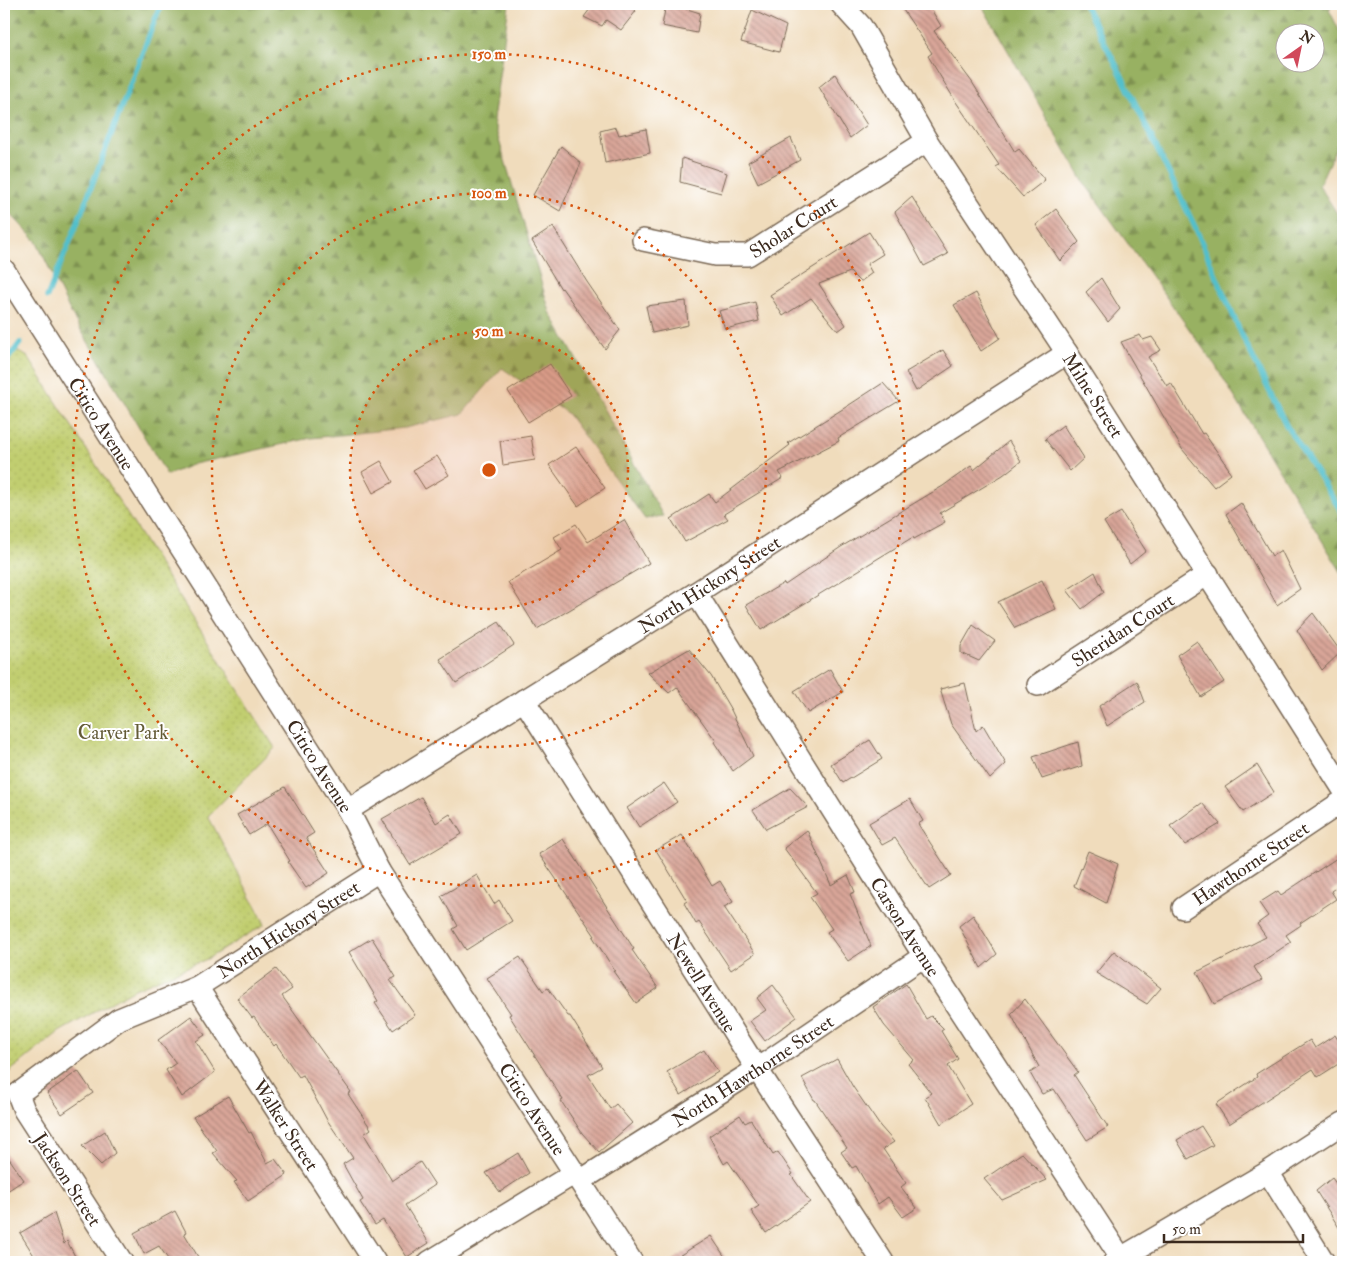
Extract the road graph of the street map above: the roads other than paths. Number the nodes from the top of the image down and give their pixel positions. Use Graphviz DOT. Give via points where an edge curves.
graph roads {
  1 [pos="840,4"];
  2 [pos="927,141"];
  3 [pos="643,240"];
  4 [pos="7,281"];
  5 [pos="1067,353"];
  6 [pos="1208,574"];
  7 [pos="696,593"];
  8 [pos="1038,685"];
  9 [pos="524,700"];
  10 [pos="1343,789"];
  11 [pos="1343,801"];
  12 [pos="348,810"];
  13 [pos="379,871"];
  14 [pos="1183,908"];
  15 [pos="924,956"];
  16 [pos="197,987"];
  17 [pos="757,1069"];
  18 [pos="18,1094"];
  19 [pos="1343,1123"];
  20 [pos="1268,1172"];
  21 [pos="578,1177"];
  22 [pos="1118,1260"];
  23 [pos="122,1262"];
  24 [pos="375,1262"];
  25 [pos="429,1262"];
  26 [pos="632,1262"];
  27 [pos="883,1262"];
  28 [pos="1324,1262"];
  1 -- 2 [label="street, Milne Street" via="861,26"];
  2 -- 3 [label="street, Sholar Court" via="748,255 715,255"];
  2 -- 5 [label="street, Milne Street"];
  4 -- 12 [label="street, Citico Avenue"];
  5 -- 6 [label="street, Milne Street"];
  5 -- 7 [label="street, North Hickory Street"];
  6 -- 8 [label="street, Sheridan Court"];
  6 -- 10 [label="street, Milne Street"];
  7 -- 9 [label="street, North Hickory Street"];
  7 -- 15 [label="street, Carson Avenue"];
  9 -- 12 [label="street, North Hickory Street"];
  9 -- 17 [label="street, Newell Avenue"];
  11 -- 14 [label="street, Hawthorne Street"];
  12 -- 13 [label="street, Citico Avenue"];
  13 -- 16 [label="street, North Hickory Street"];
  13 -- 21 [label="street, Citico Avenue"];
  15 -- 17 [label="street, North Hawthorne Street"];
  15 -- 22 [label="street, Carson Avenue"];
  16 -- 18 [label="street, North Hickory Street" via="119,1019"];
  16 -- 24 [label="street, Walker Street"];
  17 -- 21 [label="street, North Hawthorne Street"];
  17 -- 27 [label="street, Newell Avenue"];
  18 -- 23 [label="street, Jackson Street" via="24,1110"];
  19 -- 20 [label="street"];
  20 -- 22 [label="street"];
  20 -- 28 [label="street"];
  21 -- 25 [label="street, North Hawthorne Street"];
  21 -- 26 [label="street, Citico Avenue"];
}
